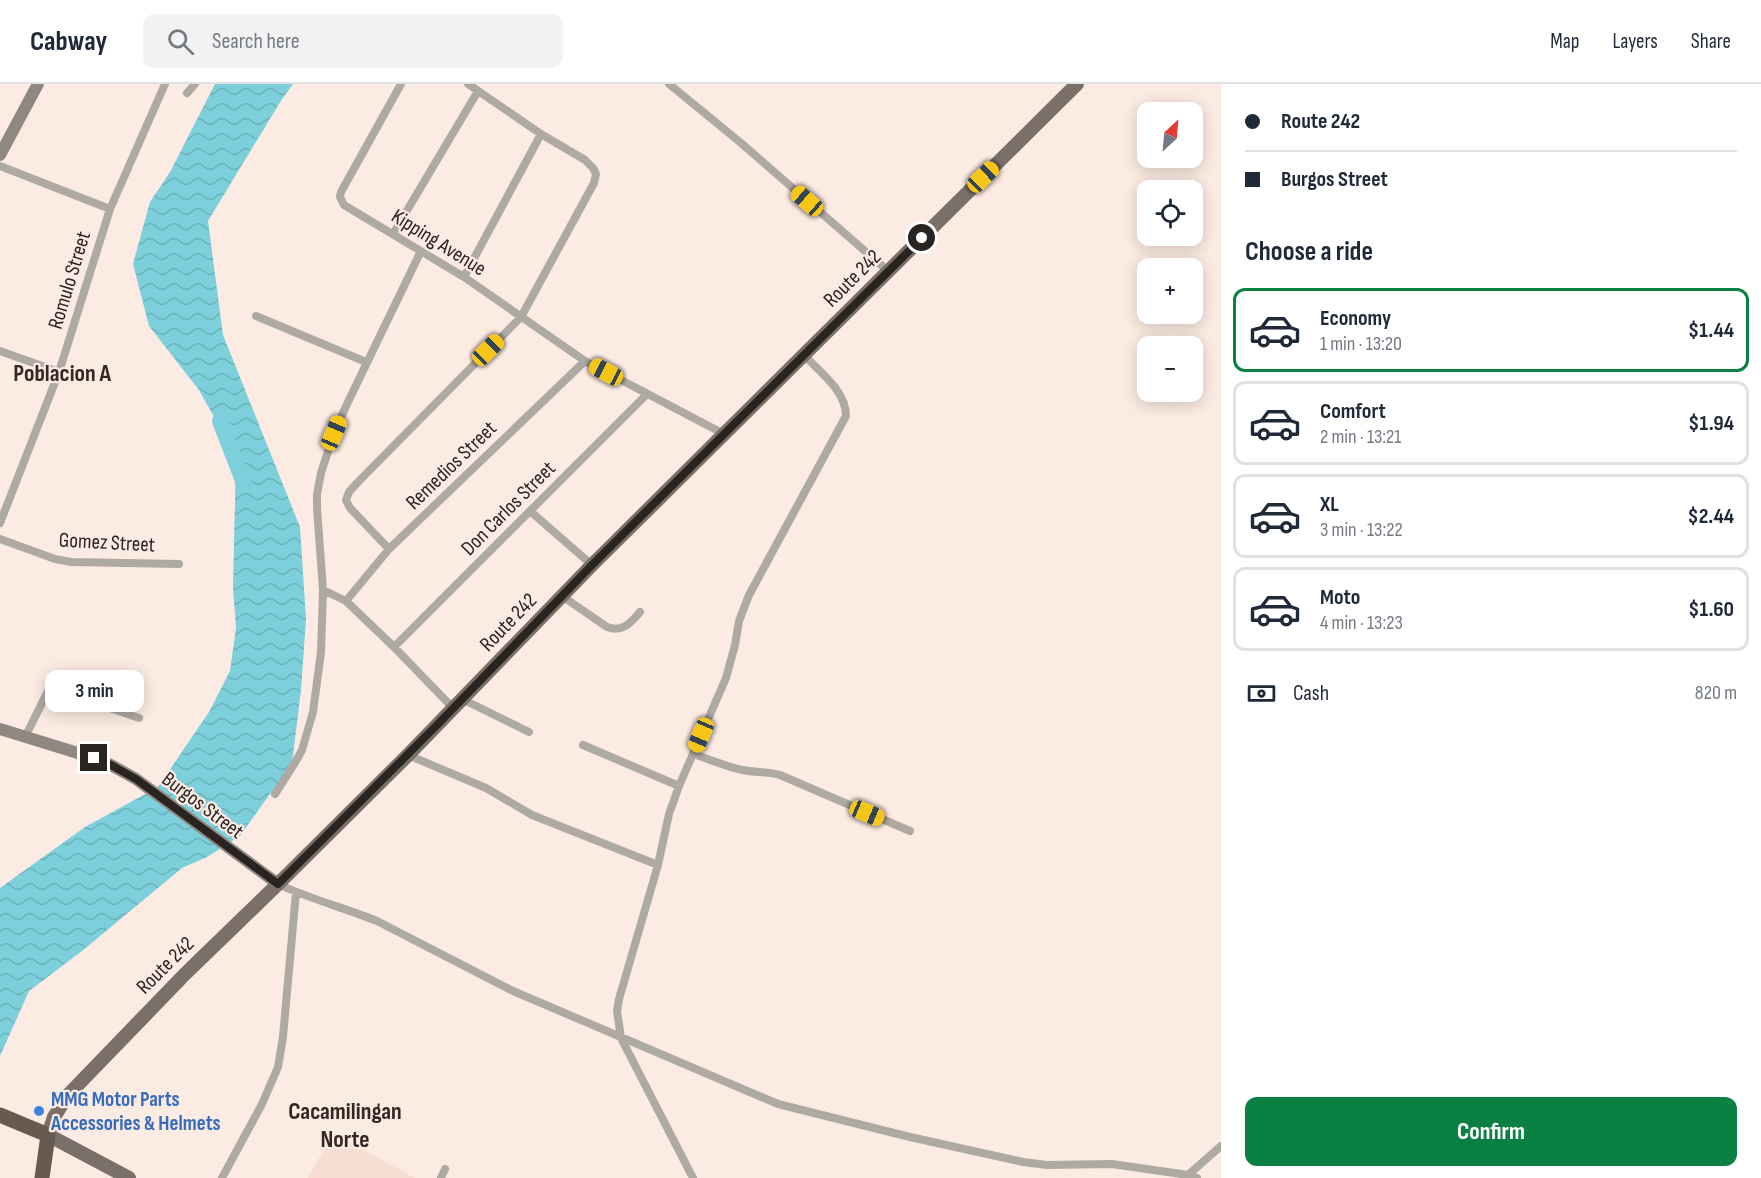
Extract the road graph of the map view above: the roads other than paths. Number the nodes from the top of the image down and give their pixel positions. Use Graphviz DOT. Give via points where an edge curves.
graph roads {
  1 [pos="38,84"];
  2 [pos="165,84"];
  3 [pos="195,84"];
  4 [pos="401,84"];
  5 [pos="468,84"];
  6 [pos="669,84"];
  7 [pos="1077,84"];
  8 [pos="478,91"];
  9 [pos="187,93"];
  10 [pos="542,134"];
  11 [pos="0,155"];
  12 [pos="0,166"];
  13 [pos="110,209"];
  14 [pos="393,234"];
  15 [pos="421,250"];
  16 [pos="889,272"];
  17 [pos="464,277"];
  18 [pos="256,316"];
  19 [pos="521,317"];
  20 [pos="0,351"];
  21 [pos="804,355"];
  22 [pos="585,361"];
  23 [pos="366,362"];
  24 [pos="59,372"];
  25 [pos="647,394"];
  26 [pos="724,434"];
  27 [pos="530,510"];
  28 [pos="0,523"];
  29 [pos="0,539"];
  30 [pos="389,549"];
  31 [pos="179,564"];
  32 [pos="592,565"];
  33 [pos="324,590"];
  34 [pos="561,597"];
  35 [pos="346,601"];
  36 [pos="640,612"];
  37 [pos="394,647"];
  38 [pos="458,704"];
  39 [pos="139,718"];
  40 [pos="0,729"];
  41 [pos="529,732"];
  42 [pos="25,737"];
  43 [pos="583,744"];
  44 [pos="693,754"];
  45 [pos="408,755"];
  46 [pos="679,786"];
  47 [pos="275,794"];
  48 [pos="910,831"];
  49 [pos="658,865"];
  50 [pos="278,884"];
  51 [pos="296,892"];
  52 [pos="621,1038"];
  53 [pos="0,1115"];
  54 [pos="48,1135"];
  55 [pos="1221,1146"];
  56 [pos="445,1169"];
  57 [pos="1192,1177"];
  58 [pos="42,1178"];
  59 [pos="129,1178"];
  60 [pos="222,1178"];
  61 [pos="441,1178"];
  62 [pos="693,1178"];
  1 -- 11 [label="street"];
  2 -- 13 [label="street, Romulo Street"];
  3 -- 9 [label="street"];
  4 -- 14 [label="street, Kipping Avenue" via="340,197 344,205"];
  5 -- 8 [label="street"];
  6 -- 16 [label="street"];
  7 -- 16 [label="main road, Route 242"];
  8 -- 10 [label="street"];
  8 -- 14 [label="street"];
  10 -- 17 [label="street"];
  10 -- 19 [label="street" via="585,160 596,174"];
  12 -- 13 [label="street"];
  13 -- 24 [label="street, Romulo Street"];
  14 -- 15 [label="street, Kipping Avenue"];
  15 -- 17 [label="street, Kipping Avenue"];
  15 -- 23 [label="street"];
  16 -- 21 [label="main road, Route 242"];
  17 -- 19 [label="street, Kipping Avenue"];
  18 -- 23 [label="street"];
  19 -- 22 [label="street, Kipping Avenue"];
  19 -- 30 [label="street" via="349,492 346,500 350,508"];
  20 -- 24 [label="street"];
  21 -- 26 [label="main road, Route 242"];
  21 -- 44 [label="street" via="842,395 846,416 749,595 726,678"];
  22 -- 25 [label="street, Kipping Avenue"];
  22 -- 30 [label="street, Remedios Street"];
  23 -- 33 [label="street" via="334,433 317,494"];
  24 -- 28 [label="street, Romulo Street"];
  25 -- 26 [label="street"];
  25 -- 27 [label="street, Don Carlos Street"];
  26 -- 32 [label="main road, Route 242"];
  27 -- 32 [label="street"];
  27 -- 37 [label="street, Don Carlos Street"];
  29 -- 31 [label="street, Gomez Street" via="71,562"];
  30 -- 35 [label="street, Remedios Street"];
  32 -- 34 [label="main road, Route 242"];
  33 -- 35 [label="street"];
  33 -- 47 [label="street" via="313,712 302,750"];
  34 -- 36 [label="street" via="614,630 627,626"];
  34 -- 38 [label="main road, Route 242"];
  35 -- 37 [label="street"];
  37 -- 38 [label="street"];
  38 -- 41 [label="street"];
  38 -- 45 [label="main road, Route 242"];
  39 -- 42 [label="street" via="49,689"];
  40 -- 42 [label="street, Burgos Street"];
  42 -- 50 [label="street, Burgos Street" via="94,758 136,779"];
  43 -- 46 [label="street"];
  44 -- 46 [label="street"];
  44 -- 48 [label="street" via="747,771 780,775"];
  45 -- 49 [label="street" via="494,792 532,815"];
  45 -- 50 [label="main road, Route 242"];
  46 -- 49 [label="street"];
  49 -- 52 [label="street" via="619,999"];
  50 -- 51 [label="street"];
  50 -- 54 [label="main road, Route 242" via="68,1095"];
  51 -- 52 [label="street" via="377,921 513,991"];
  51 -- 60 [label="street" via="278,1067"];
  52 -- 57 [label="street" via="778,1104 910,1137 1035,1164 1112,1164"];
  52 -- 62 [label="street"];
  53 -- 54 [label="highway"];
  54 -- 58 [label="highway"];
  54 -- 59 [label="main road"];
  55 -- 57 [label="street"];
  56 -- 61 [label="street"];
}
